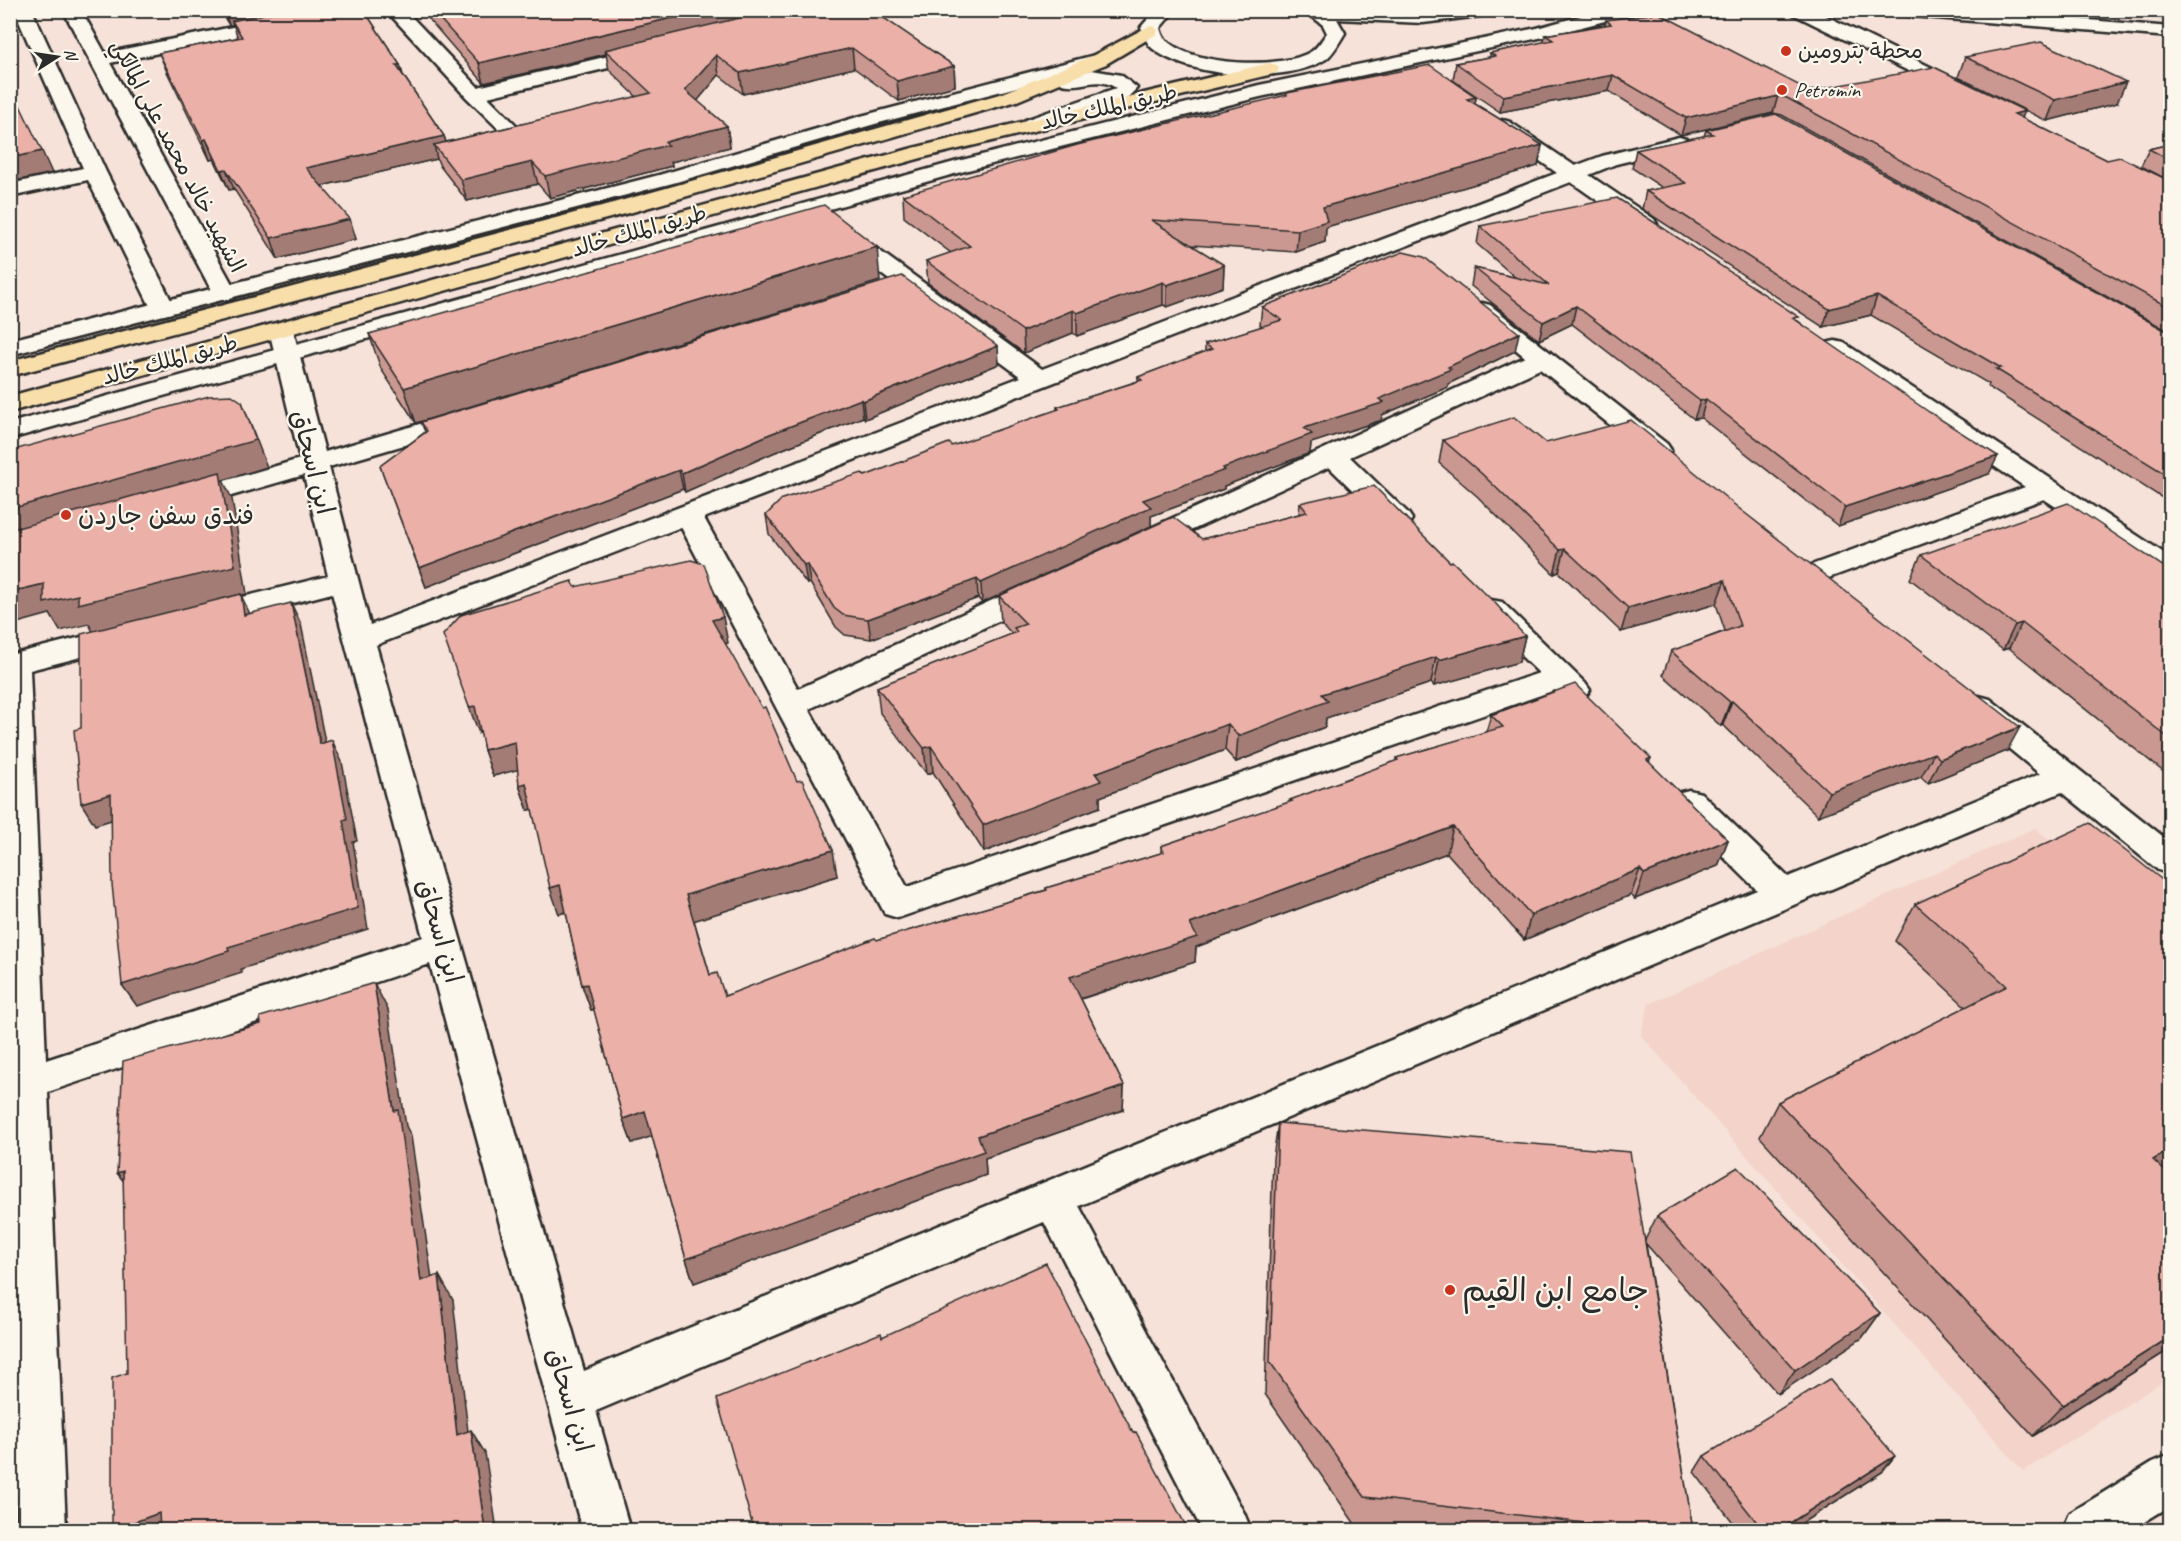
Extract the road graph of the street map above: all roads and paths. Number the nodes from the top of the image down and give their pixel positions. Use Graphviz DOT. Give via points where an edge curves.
graph roads {
  1 [pos="23,10"];
  2 [pos="72,10"];
  3 [pos="344,10"];
  4 [pos="395,10"];
  5 [pos="1166,10"];
  6 [pos="1488,10"];
  7 [pos="1610,10"];
  8 [pos="1626,10"];
  9 [pos="1799,10"];
  10 [pos="1898,10"];
  11 [pos="1313,11"];
  12 [pos="2147,11"];
  13 [pos="2167,12"];
  14 [pos="1149,31"];
  15 [pos="2170,32"];
  16 [pos="669,48"];
  17 [pos="99,60"];
  18 [pos="1099,60"];
  19 [pos="1408,60"];
  20 [pos="1298,64"];
  21 [pos="1270,69"];
  22 [pos="1437,80"];
  23 [pos="474,94"];
  24 [pos="1010,97"];
  25 [pos="1980,98"];
  26 [pos="1485,114"];
  27 [pos="1030,125"];
  28 [pos="515,134"];
  29 [pos="1697,139"];
  30 [pos="95,172"];
  31 [pos="1571,174"];
  32 [pos="10,191"];
  33 [pos="807,209"];
  34 [pos="1660,233"];
  35 [pos="1397,241"];
  36 [pos="1424,263"];
  37 [pos="1461,292"];
  38 [pos="225,293"];
  39 [pos="163,308"];
  40 [pos="1819,338"];
  41 [pos="284,343"];
  42 [pos="10,348"];
  43 [pos="1543,358"];
  44 [pos="10,369"];
  45 [pos="1040,379"];
  46 [pos="10,404"];
  47 [pos="486,412"];
  48 [pos="10,431"];
  49 [pos="1332,455"];
  50 [pos="314,465"];
  51 [pos="1683,470"];
  52 [pos="2047,488"];
  53 [pos="157,510"];
  54 [pos="688,514"];
  55 [pos="1417,537"];
  56 [pos="1116,555"];
  57 [pos="2164,558"];
  58 [pos="1062,580"];
  59 [pos="343,581"];
  60 [pos="1468,587"];
  61 [pos="1841,597"];
  62 [pos="359,640"];
  63 [pos="12,664"];
  64 [pos="1561,677"];
  65 [pos="1962,694"];
  66 [pos="792,704"];
  67 [pos="1595,711"];
  68 [pos="2065,777"];
  69 [pos="1672,786"];
  70 [pos="2170,861"];
  71 [pos="15,868"];
  72 [pos="1783,894"];
  73 [pos="444,945"];
  74 [pos="28,1082"];
  75 [pos="1053,1198"];
  76 [pos="570,1399"];
  77 [pos="24,1421"];
  78 [pos="2170,1479"];
  79 [pos="42,1530"];
  80 [pos="606,1530"];
  81 [pos="1227,1530"];
  82 [pos="2087,1530"];
  1 -- 30 [label="street"];
  2 -- 17 [label="street, الشهيد خالد محمد على المالكي"];
  3 -- 17 [label="street"];
  4 -- 23 [label="street"];
  5 -- 14 [label="street" via="1151,23"];
  6 -- 11 [label="street" via="1448,18 1407,19"];
  7 -- 20 [label="street"];
  8 -- 19 [label="street"];
  9 -- 25 [label="street"];
  10 -- 15 [label="street"];
  11 -- 20 [label="street" via="1330,22 1336,33 1333,45"];
  12 -- 13 [label="street"];
  14 -- 18 [label="main road, طريق الملك خالد"];
  14 -- 21 [label="street" via="1154,42 1187,61"];
  16 -- 23 [label="street"];
  17 -- 38 [label="street, الشهيد خالد محمد على المالكي"];
  18 -- 24 [label="main road, طريق الملك خالد"];
  18 -- 38 [label="street" via="868,120 666,179"];
  19 -- 22 [label="street"];
  19 -- 33 [label="street" via="1132,123"];
  20 -- 21 [label="street"];
  21 -- 27 [label="main road, طريق الملك خالد"];
  23 -- 28 [label="street"];
  24 -- 27 [label="street" via="1088,77 1106,76 1127,88 1120,94"];
  24 -- 44 [label="main road, طريق الملك خالد" via="610,211"];
  26 -- 31 [label="street"];
  27 -- 41 [label="main road, طريق الملك خالد" via="920,152"];
  29 -- 31 [label="street" via="1609,160"];
  30 -- 32 [label="street"];
  30 -- 39 [label="street"];
  31 -- 34 [label="street"];
  31 -- 35 [label="street"];
  33 -- 41 [label="street"];
  33 -- 45 [label="street" via="896,286"];
  35 -- 36 [label="street"];
  35 -- 45 [label="street"];
  37 -- 43 [label="street"];
  38 -- 39 [label="street"];
  39 -- 42 [label="street"];
  40 -- 52 [label="street"];
  41 -- 46 [label="main road, طريق الملك خالد"];
  41 -- 48 [label="street"];
  41 -- 50 [label="street, ابن اسحاق"];
  43 -- 49 [label="street"];
  43 -- 51 [label="street"];
  45 -- 54 [label="street"];
  47 -- 50 [label="street"];
  49 -- 55 [label="street"];
  49 -- 56 [label="street"];
  50 -- 53 [label="street"];
  50 -- 59 [label="street, ابن اسحاق"];
  52 -- 57 [label="street"];
  52 -- 61 [label="street" via="1803,567"];
  54 -- 62 [label="street"];
  54 -- 66 [label="street"];
  58 -- 66 [label="street"];
  59 -- 62 [label="street, ابن اسحاق"];
  59 -- 63 [label="street"];
  60 -- 64 [label="street"];
  62 -- 73 [label="street, ابن اسحاق"];
  63 -- 71 [label="street"];
  64 -- 66 [label="street" via="898,904"];
  64 -- 67 [label="street"];
  65 -- 68 [label="street"];
  68 -- 70 [label="street"];
  68 -- 72 [label="street"];
  69 -- 72 [label="street"];
  71 -- 74 [label="street"];
  72 -- 75 [label="street"];
  73 -- 74 [label="street"];
  73 -- 76 [label="street, ابن اسحاق"];
  74 -- 77 [label="street"];
  75 -- 76 [label="street"];
  75 -- 81 [label="street"];
  76 -- 80 [label="street, ابن اسحاق"];
  77 -- 79 [label="street"];
  78 -- 82 [label="street"];
}
